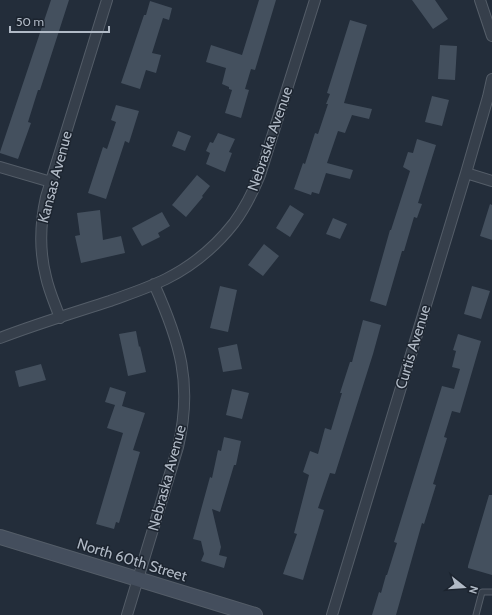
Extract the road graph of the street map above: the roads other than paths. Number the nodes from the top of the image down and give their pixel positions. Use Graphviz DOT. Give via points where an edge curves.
graph roads {
  1 [pos="107,0"];
  2 [pos="315,0"];
  3 [pos="480,0"];
  4 [pos="489,19"];
  5 [pos="492,36"];
  6 [pos="492,79"];
  7 [pos="0,167"];
  8 [pos="466,173"];
  9 [pos="492,180"];
  10 [pos="51,182"];
  11 [pos="154,284"];
  12 [pos="60,318"];
  13 [pos="0,338"];
  14 [pos="0,537"];
  15 [pos="139,580"];
  16 [pos="492,592"];
  17 [pos="127,615"];
  18 [pos="255,615"];
  19 [pos="332,615"];
  20 [pos="476,615"];
  1 -- 10 [label="street, Kansas Avenue"];
  2 -- 11 [label="street, Nebraska Avenue" via="271,144 251,196 233,223 212,247 184,268"];
  3 -- 4 [label="street"];
  4 -- 5 [label="street"];
  6 -- 8 [label="street, Curtis Avenue"];
  7 -- 10 [label="street"];
  8 -- 9 [label="street"];
  8 -- 19 [label="street, Curtis Avenue"];
  10 -- 12 [label="street, Kansas Avenue" via="42,215 41,246 46,277"];
  11 -- 12 [label="street, Nebraska Avenue"];
  11 -- 15 [label="street, Nebraska Avenue" via="178,345 184,377 185,408 178,447"];
  12 -- 13 [label="street"];
  14 -- 15 [label="main road, North 60th Street"];
  15 -- 17 [label="street, Nebraska Avenue"];
  15 -- 18 [label="main road, North 60th Street"];
  16 -- 20 [label="lane" via="482,592"];
}
